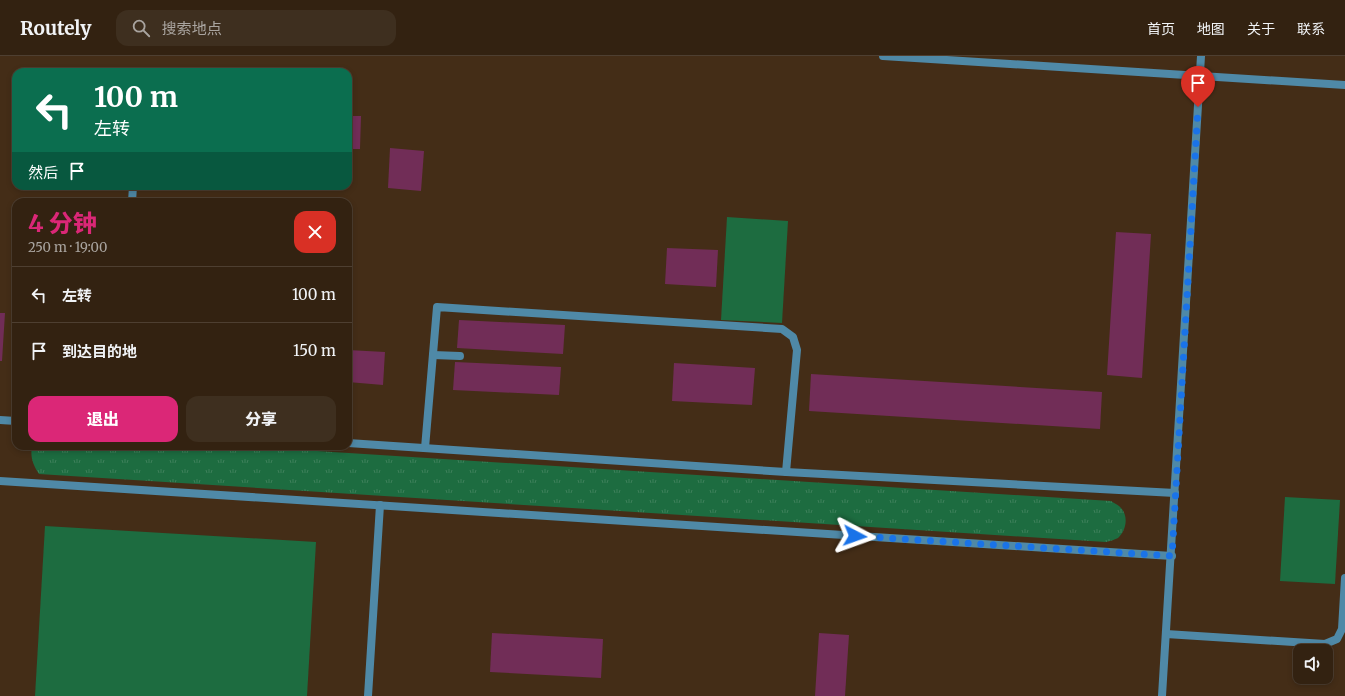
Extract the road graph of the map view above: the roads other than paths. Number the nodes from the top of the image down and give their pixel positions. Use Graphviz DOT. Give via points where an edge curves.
graph roads {
  1 [pos="883,56"];
  2 [pos="1201,56"];
  3 [pos="1200,76"];
  4 [pos="1345,85"];
  5 [pos="433,355"];
  6 [pos="460,356"];
  7 [pos="0,420"];
  8 [pos="12,421"];
  9 [pos="352,443"];
  10 [pos="425,448"];
  11 [pos="786,472"];
  12 [pos="0,481"];
  13 [pos="1175,493"];
  14 [pos="380,506"];
  15 [pos="1172,556"];
  16 [pos="1345,578"];
  17 [pos="1166,634"];
  18 [pos="368,696"];
  19 [pos="1162,696"];
  1 -- 3 [label="lane"];
  2 -- 3 [label="lane"];
  3 -- 4 [label="lane"];
  3 -- 13 [label="lane"];
  5 -- 6 [label="lane"];
  5 -- 10 [label="lane"];
  5 -- 11 [label="lane" via="437,307 782,329 793,337 797,350"];
  7 -- 8 [label="lane"];
  9 -- 10 [label="lane"];
  10 -- 11 [label="lane"];
  11 -- 13 [label="lane"];
  12 -- 14 [label="lane"];
  13 -- 15 [label="lane"];
  14 -- 15 [label="lane"];
  14 -- 18 [label="lane"];
  15 -- 17 [label="lane"];
  16 -- 17 [label="lane" via="1342,629 1337,639 1325,644"];
  17 -- 19 [label="lane"];
}
